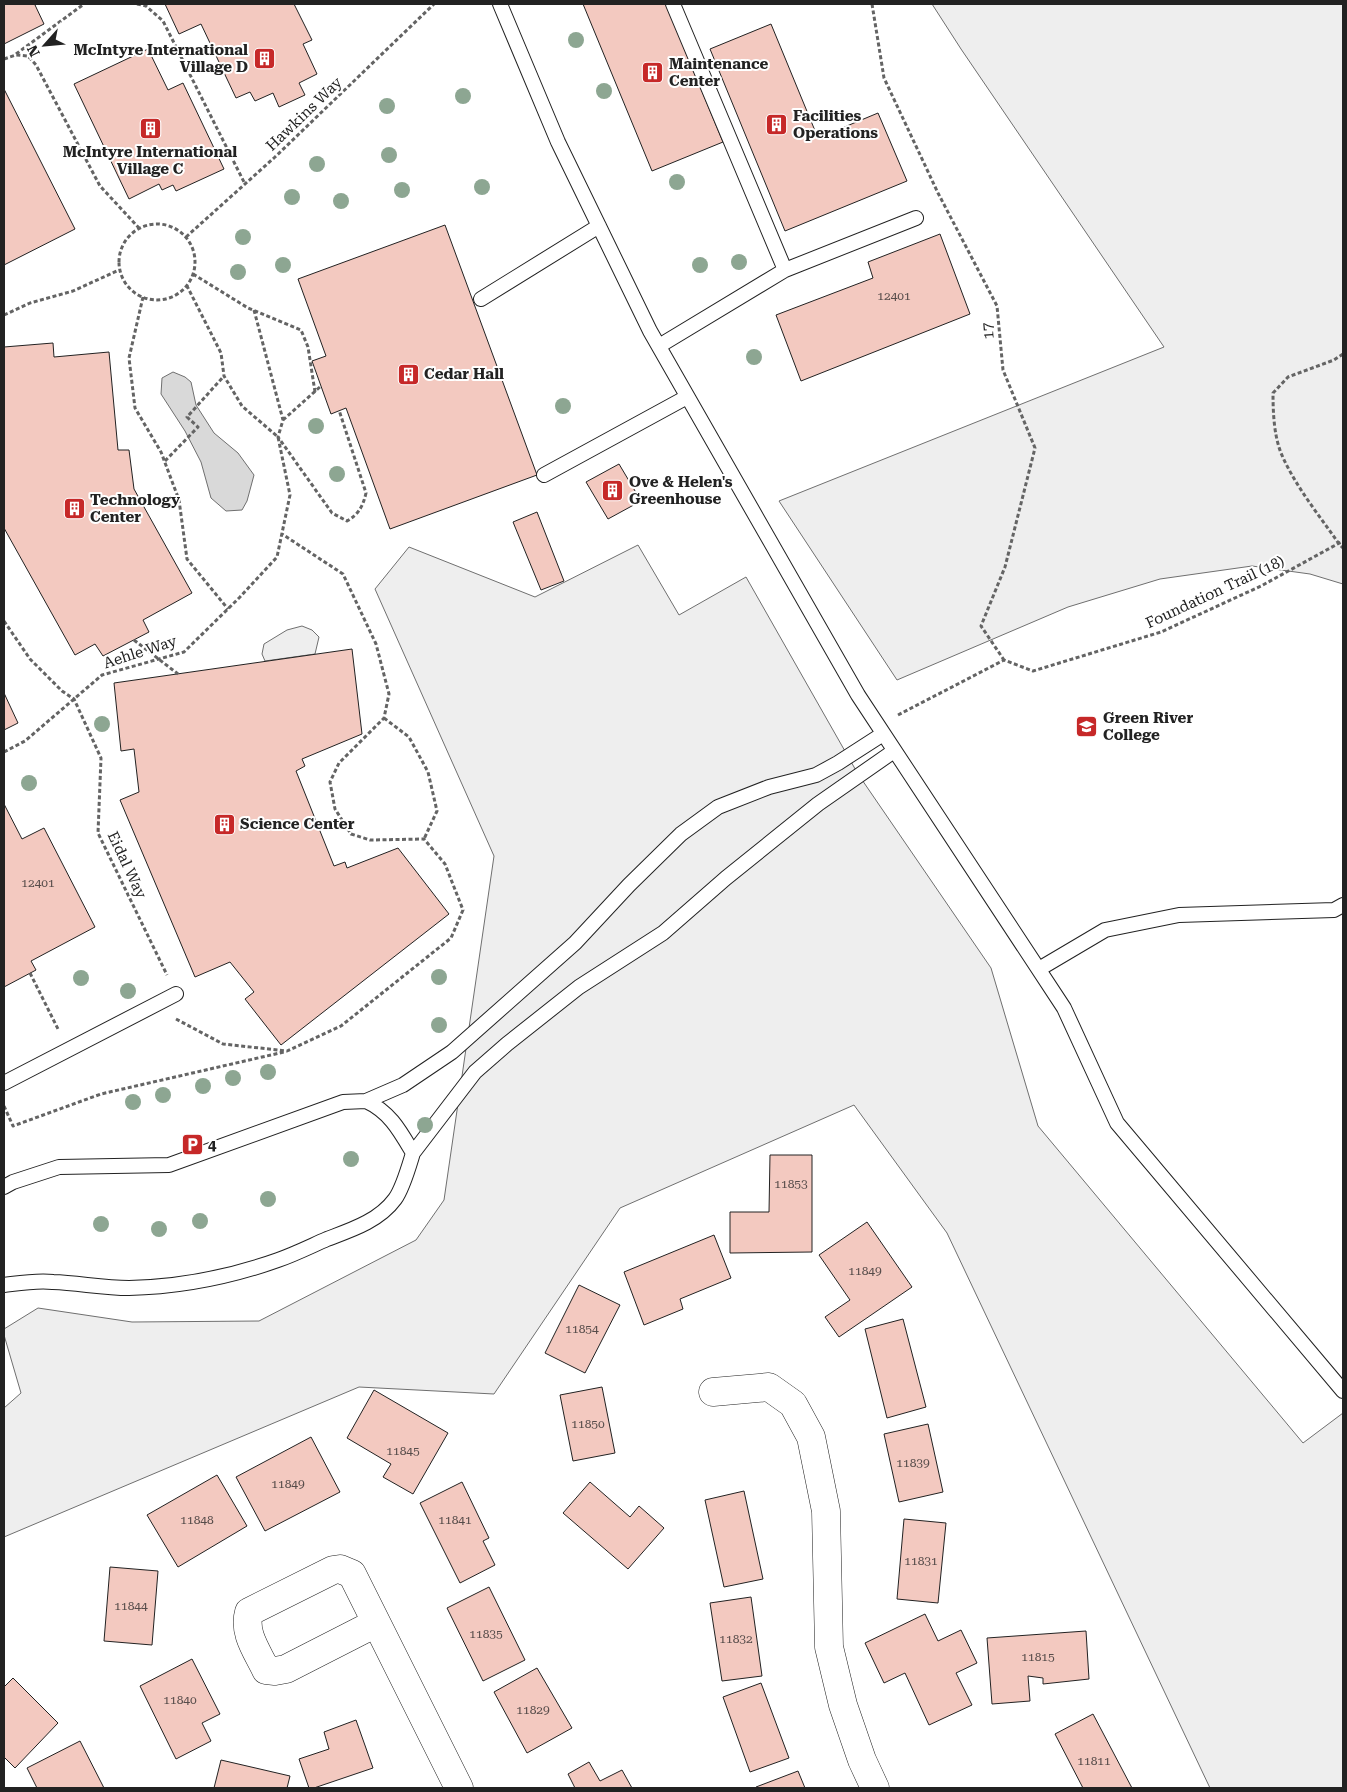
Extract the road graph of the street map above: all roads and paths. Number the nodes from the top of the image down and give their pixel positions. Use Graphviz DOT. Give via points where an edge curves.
graph roads {
  1 [pos="84,4"];
  2 [pos="137,4"];
  3 [pos="434,4"];
  4 [pos="500,4"];
  5 [pos="673,4"];
  6 [pos="872,4"];
  7 [pos="16,55"];
  8 [pos="4,59"];
  9 [pos="245,184"];
  10 [pos="916,218"];
  11 [pos="599,226"];
  12 [pos="139,228"];
  13 [pos="186,237"];
  14 [pos="120,270"];
  15 [pos="785,270"];
  16 [pos="193,274"];
  17 [pos="187,286"];
  18 [pos="143,297"];
  19 [pos="481,299"];
  20 [pos="254,310"];
  21 [pos="4,315"];
  22 [pos="658,346"];
  23 [pos="1343,354"];
  24 [pos="224,376"];
  25 [pos="321,386"];
  26 [pos="315,392"];
  27 [pos="688,398"];
  28 [pos="339,410"];
  29 [pos="283,420"];
  30 [pos="278,437"];
  31 [pos="165,461"];
  32 [pos="544,475"];
  33 [pos="282,534"];
  34 [pos="1343,541"];
  35 [pos="1339,544"];
  36 [pos="1343,548"];
  37 [pos="228,609"];
  38 [pos="4,621"];
  39 [pos="134,640"];
  40 [pos="1004,660"];
  41 [pos="178,674"];
  42 [pos="74,699"];
  43 [pos="384,718"];
  44 [pos="880,730"];
  45 [pos="894,751"];
  46 [pos="4,752"];
  47 [pos="424,839"];
  48 [pos="1343,905"];
  49 [pos="1039,969"];
  50 [pos="30,973"];
  51 [pos="176,994"];
  52 [pos="152,1006"];
  53 [pos="68,1049"];
  54 [pos="287,1051"];
  55 [pos="4,1083"];
  56 [pos="366,1101"];
  57 [pos="4,1105"];
  58 [pos="413,1153"];
  59 [pos="4,1187"];
  60 [pos="4,1285"];
  61 [pos="1343,1391"];
  62 [pos="713,1392"];
  63 [pos="376,1623"];
  64 [pos="459,1788"];
  65 [pos="875,1788"];
  1 -- 7 [label="path"];
  2 -- 9 [label="path" via="146,6 162,21"];
  3 -- 9 [label="path, Hawkins Way"];
  4 -- 11 [label="lane" via="558,142"];
  5 -- 15 [label="lane"];
  6 -- 40 [label="path, 17" via="884,78 997,306 1003,370 1035,448 1005,567 981,626"];
  7 -- 8 [label="path"];
  7 -- 12 [label="path" via="28,56 36,65 100,186"];
  9 -- 13 [label="path, Hawkins Way"];
  10 -- 15 [label="lane"];
  11 -- 19 [label="lane"];
  11 -- 22 [label="lane"];
  12 -- 13 [label="path" via="164,224 176,228"];
  12 -- 14 [label="path" via="122,246"];
  13 -- 16 [label="path" via="196,261"];
  14 -- 18 [label="path" via="132,291"];
  14 -- 21 [label="path" via="73,291 30,303"];
  15 -- 22 [label="lane"];
  16 -- 17 [label="path"];
  16 -- 20 [label="path"];
  17 -- 18 [label="path" via="167,298"];
  17 -- 24 [label="path" via="221,353"];
  18 -- 31 [label="path" via="130,358 135,408"];
  20 -- 26 [label="path" via="301,330 308,347"];
  20 -- 29 [label="path"];
  22 -- 27 [label="lane"];
  23 -- 35 [label="path" via="1288,377 1273,393 1274,420 1281,452 1295,481"];
  24 -- 30 [label="path" via="242,406"];
  24 -- 31 [label="path" via="187,416 198,427"];
  25 -- 26 [label="path"];
  26 -- 29 [label="path"];
  27 -- 32 [label="lane"];
  27 -- 44 [label="lane"];
  28 -- 30 [label="path" via="366,493 363,506 347,521 332,513"];
  29 -- 30 [label="path"];
  30 -- 33 [label="path, Aehle Way" via="290,495"];
  31 -- 37 [label="path" via="179,500 187,560"];
  33 -- 37 [label="path, Aehle Way" via="277,557"];
  33 -- 43 [label="path" via="343,574 376,644 389,694"];
  34 -- 35 [label="path, Foundation Trail (18)"];
  35 -- 36 [label="path"];
  35 -- 40 [label="path, Foundation Trail (18)" via="1260,586 1161,632 1033,671"];
  37 -- 42 [label="path, Aehle Way" via="184,652 102,675"];
  38 -- 42 [label="path, Eidal Way" via="30,659"];
  39 -- 41 [label="path, bridge"];
  40 -- 44 [label="path"];
  42 -- 46 [label="path, Aehle Way" via="25,741"];
  42 -- 51 [label="path, Eidal Way" via="100,758 98,833"];
  43 -- 47 [label="path" via="409,737 428,772 436,811"];
  43 -- 47 [label="path" via="339,763 330,782 335,809 351,834 370,840"];
  44 -- 45 [label="lane"];
  44 -- 56 [label="lane" via="838,763 816,775 769,787 718,807 681,834 575,943 458,1046 403,1085"];
  45 -- 49 [label="lane"];
  45 -- 58 [label="lane" via="818,804 663,933 579,988 507,1044 475,1072"];
  47 -- 54 [label="path" via="445,864 463,910 451,938 341,1026"];
  48 -- 49 [label="lane" via="1334,910 1180,915 1104,930"];
  49 -- 61 [label="lane" via="1064,1008 1117,1123"];
  50 -- 53 [label="path"];
  51 -- 52 [label="lane"];
  52 -- 53 [label="lane"];
  52 -- 54 [label="path" via="223,1044"];
  53 -- 55 [label="lane"];
  54 -- 57 [label="path" via="101,1094 13,1126"];
  56 -- 58 [label="lane" via="392,1119"];
  56 -- 59 [label="lane" via="342,1102 169,1164 59,1167"];
  58 -- 60 [label="lane" via="395,1199 371,1221 280,1260 207,1280 159,1286 130,1288 52,1281"];
  62 -- 65 [label="street" via="769,1387 793,1404 811,1437 826,1511 829,1647 842,1705"];
  63 -- 63 [label="street" via="352,1574 340,1569 248,1612 246,1621 266,1670 275,1671 286,1669"];
  63 -- 64 [label="street"];
}
